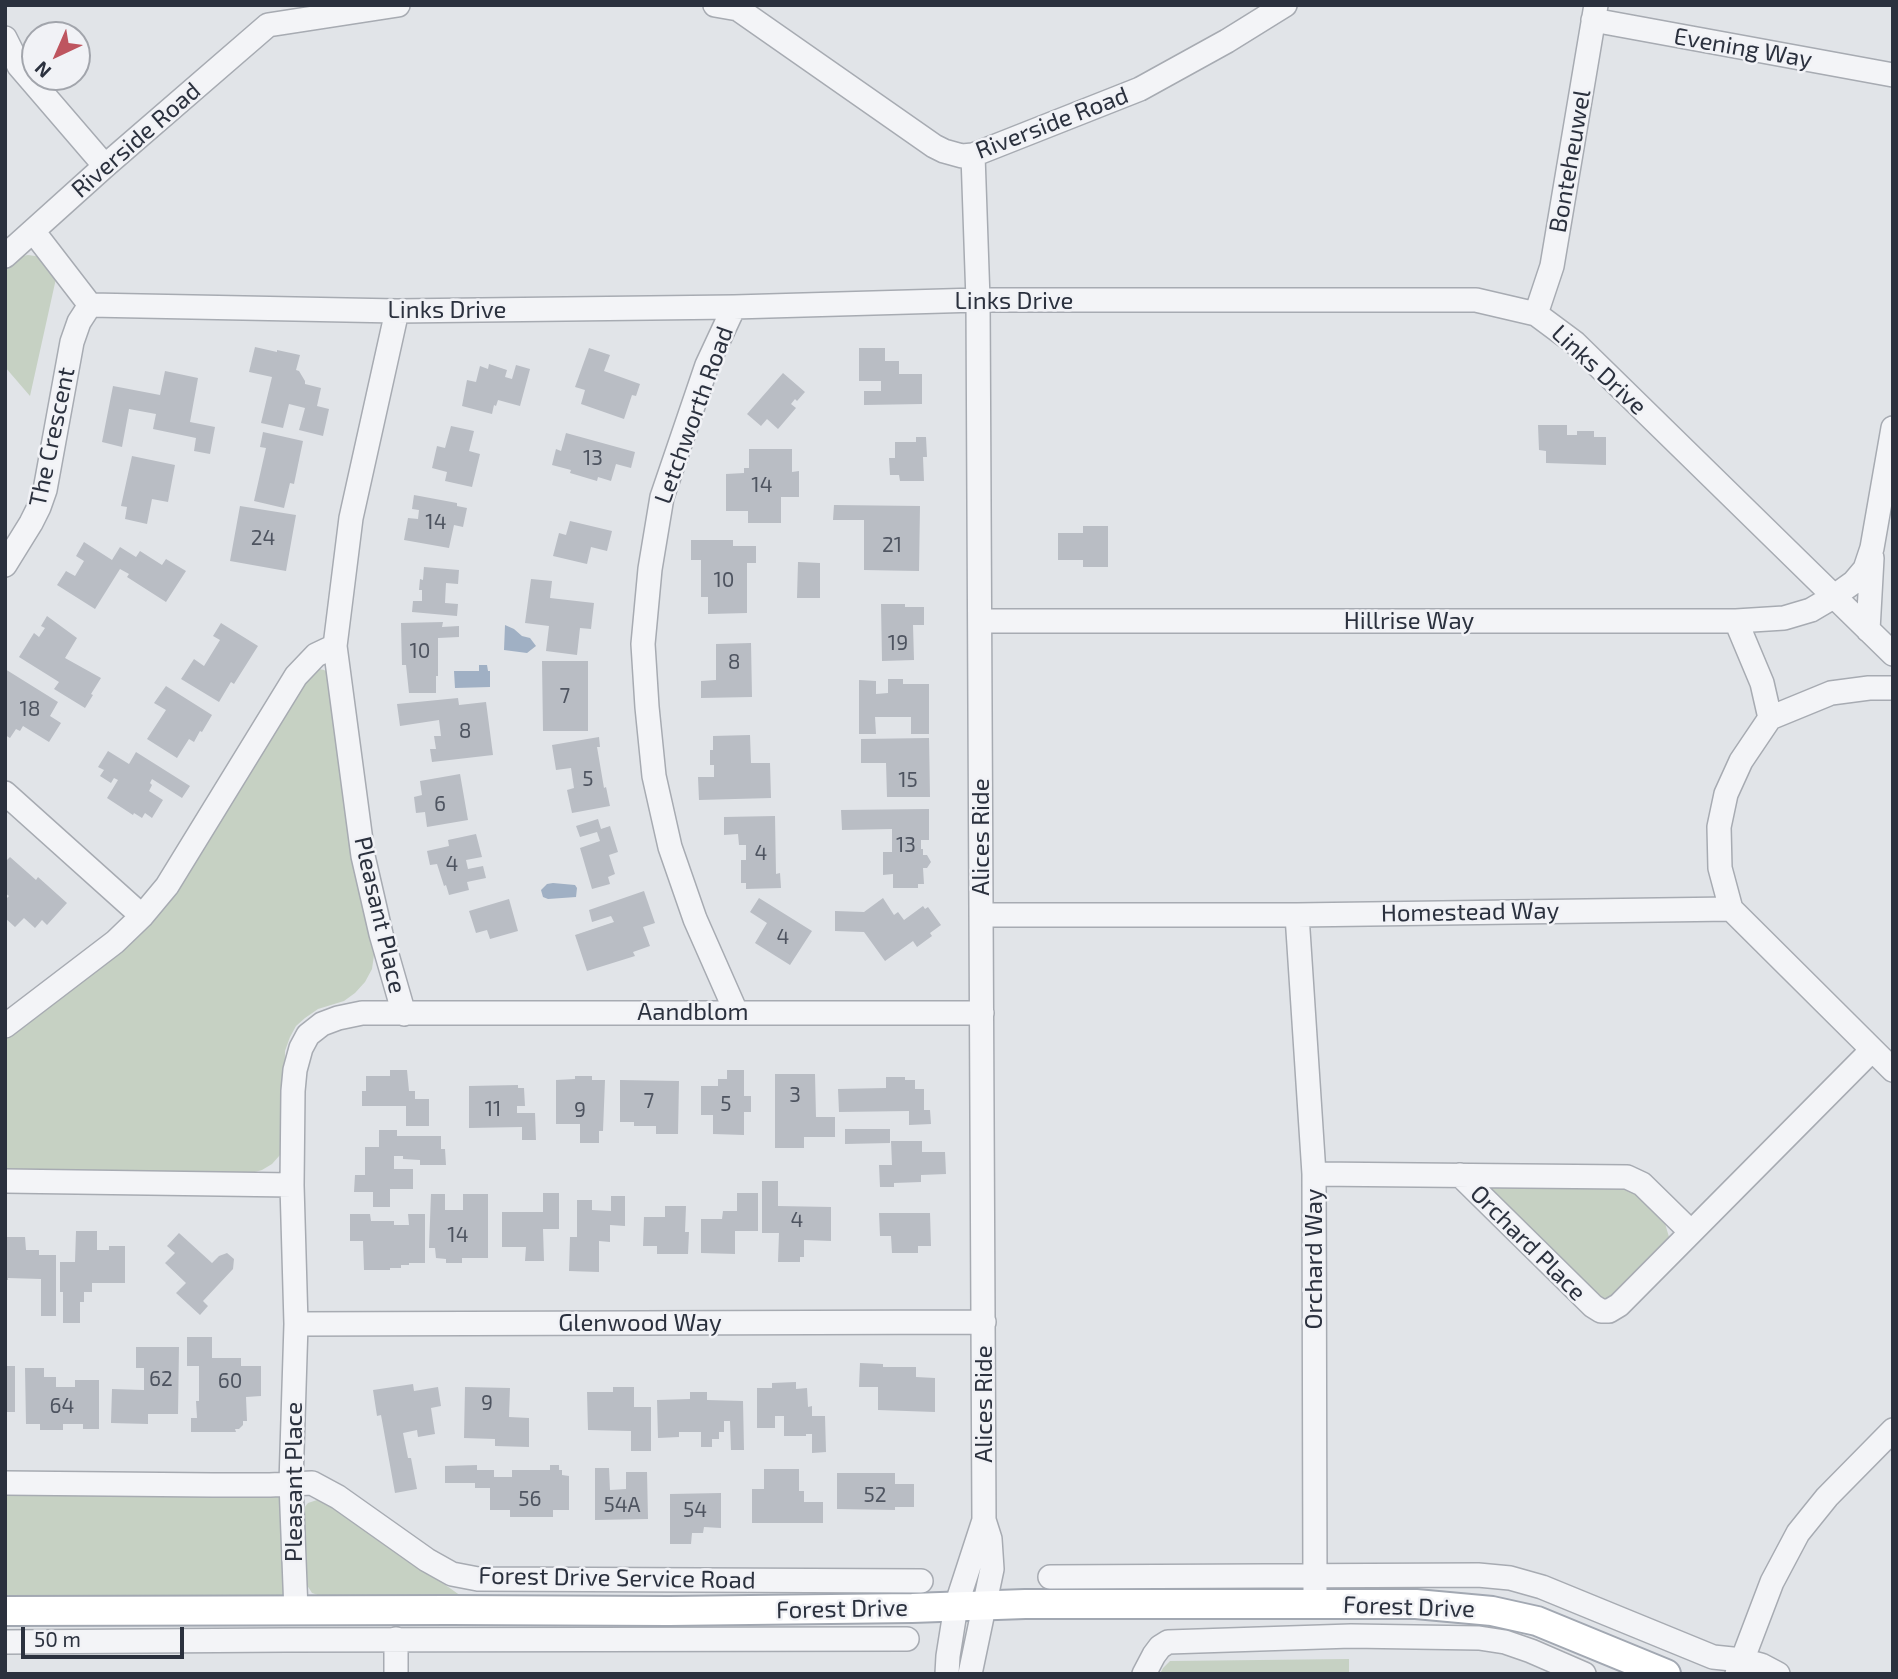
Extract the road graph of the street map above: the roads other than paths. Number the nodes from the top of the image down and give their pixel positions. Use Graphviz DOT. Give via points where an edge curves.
graph roads {
  1 [pos="398,5"];
  2 [pos="715,5"];
  3 [pos="1285,5"];
  4 [pos="738,7"];
  5 [pos="1595,13"];
  6 [pos="266,15"];
  7 [pos="5,38"];
  8 [pos="1893,75"];
  9 [pos="973,155"];
  10 [pos="104,166"];
  11 [pos="33,232"];
  12 [pos="5,256"];
  13 [pos="978,300"];
  14 [pos="90,304"];
  15 [pos="734,307"];
  16 [pos="397,311"];
  17 [pos="1536,314"];
  18 [pos="1893,428"];
  19 [pos="1872,548"];
  20 [pos="5,565"];
  21 [pos="1833,597"];
  22 [pos="980,621"];
  23 [pos="1736,621"];
  24 [pos="1868,630"];
  25 [pos="335,646"];
  26 [pos="1893,654"];
  27 [pos="1893,688"];
  28 [pos="1770,718"];
  29 [pos="5,793"];
  30 [pos="1731,909"];
  31 [pos="981,915"];
  32 [pos="1297,915"];
  33 [pos="142,916"];
  34 [pos="736,1012"];
  35 [pos="982,1013"];
  36 [pos="404,1014"];
  37 [pos="5,1026"];
  38 [pos="1872,1050"];
  39 [pos="1893,1070"];
  40 [pos="1314,1174"];
  41 [pos="1460,1175"];
  42 [pos="5,1181"];
  43 [pos="292,1185"];
  44 [pos="1690,1231"];
  45 [pos="984,1322"];
  46 [pos="296,1324"];
  47 [pos="1893,1430"];
  48 [pos="5,1483"];
  49 [pos="291,1483"];
  50 [pos="984,1520"];
  51 [pos="1315,1575"];
  52 [pos="1050,1577"];
  53 [pos="922,1581"];
  54 [pos="1315,1604"];
  55 [pos="956,1606"];
  56 [pos="985,1606"];
  57 [pos="5,1611"];
  58 [pos="296,1611"];
  59 [pos="396,1639"];
  60 [pos="907,1639"];
  61 [pos="5,1642"];
  62 [pos="1740,1667"];
  63 [pos="396,1674"];
  64 [pos="947,1674"];
  65 [pos="970,1674"];
  66 [pos="1144,1674"];
  67 [pos="1584,1674"];
  68 [pos="1667,1674"];
  69 [pos="1777,1674"];
  1 -- 6 [label="street, Riverside Road"];
  2 -- 4 [label="street, Riverside Road"];
  3 -- 9 [label="street, Riverside Road" via="1140,89"];
  4 -- 9 [label="street, Riverside Road" via="934,146 953,154"];
  5 -- 8 [label="street, Evening Way"];
  5 -- 17 [label="street, Bonteheuwel" via="1552,266"];
  6 -- 10 [label="street, Riverside Road"];
  7 -- 10 [label="street" via="19,66"];
  9 -- 13 [label="street, Alices Ride"];
  10 -- 11 [label="street, Riverside Road"];
  11 -- 12 [label="street, Riverside Road"];
  11 -- 14 [label="street"];
  13 -- 15 [label="street, Links Drive"];
  13 -- 17 [label="street, Links Drive" via="1476,300"];
  13 -- 22 [label="street, Alices Ride"];
  14 -- 16 [label="street, Links Drive"];
  14 -- 20 [label="street, The Crescent" via="72,342 45,489"];
  15 -- 16 [label="street, Links Drive"];
  15 -- 34 [label="street, Letchworth Road" via="707,365 662,497 643,644 654,776 670,847 695,919"];
  16 -- 25 [label="street, Pleasant Place" via="351,518"];
  17 -- 21 [label="street, Links Drive" via="1574,343"];
  18 -- 19 [label="street"];
  19 -- 21 [label="street, Hillrise Way" via="1865,569"];
  19 -- 24 [label="street"];
  21 -- 23 [label="street, Hillrise Way" via="1784,618"];
  21 -- 24 [label="street, Links Drive"];
  22 -- 23 [label="street, Hillrise Way"];
  22 -- 31 [label="street, Alices Ride"];
  23 -- 28 [label="street" via="1762,683"];
  24 -- 26 [label="street, Links Drive"];
  25 -- 33 [label="street" via="316,655 296,676 167,886"];
  25 -- 36 [label="street, Pleasant Place" via="363,856"];
  27 -- 28 [label="street" via="1831,693"];
  28 -- 30 [label="street" via="1741,761 1726,794 1719,827 1720,868"];
  29 -- 33 [label="street"];
  30 -- 32 [label="street, Homestead Way"];
  30 -- 38 [label="street"];
  31 -- 32 [label="street, Homestead Way"];
  31 -- 35 [label="street, Alices Ride"];
  32 -- 40 [label="street, Orchard Way"];
  33 -- 37 [label="street"];
  34 -- 35 [label="street, Aandblom"];
  34 -- 36 [label="street, Aandblom"];
  35 -- 45 [label="street, Alices Ride"];
  36 -- 43 [label="street, Pleasant Place" via="362,1013 338,1018 308,1035 295,1070"];
  38 -- 39 [label="street"];
  38 -- 44 [label="street, Orchard Place"];
  40 -- 41 [label="street, Orchard Place"];
  40 -- 51 [label="street, Orchard Way"];
  41 -- 44 [label="street, Orchard Place" via="1627,1177 1642,1185"];
  41 -- 44 [label="street, Orchard Place" via="1601,1311 1619,1305"];
  42 -- 43 [label="street"];
  43 -- 46 [label="street, Pleasant Place"];
  45 -- 46 [label="street, Glenwood Way"];
  45 -- 50 [label="street, Alices Ride"];
  46 -- 49 [label="street, Pleasant Place"];
  47 -- 62 [label="street" via="1798,1533 1772,1582"];
  48 -- 49 [label="street, Forest Drive Service Road"];
  49 -- 53 [label="street, Forest Drive Service Road" via="312,1483 427,1560 452,1574 478,1579"];
  49 -- 58 [label="street, Pleasant Place"];
  50 -- 55 [label="street, Alices Ride"];
  50 -- 56 [label="street, Alices Ride" via="992,1569"];
  51 -- 52 [label="street"];
  51 -- 54 [label="street, Orchard Way"];
  51 -- 62 [label="street" via="1510,1578"];
  54 -- 56 [label="main road, Forest Drive"];
  54 -- 68 [label="main road, Forest Drive" via="1416,1604 1492,1611 1537,1621"];
  55 -- 56 [label="main road, Forest Drive"];
  55 -- 58 [label="main road, Forest Drive"];
  55 -- 64 [label="street, Alices Ride"];
  56 -- 65 [label="street, Alices Ride"];
  57 -- 58 [label="main road, Forest Drive"];
  59 -- 60 [label="street"];
  59 -- 61 [label="street"];
  59 -- 63 [label="street"];
  62 -- 69 [label="street" via="1760,1665"];
  66 -- 67 [label="street" via="1149,1661 1168,1642 1351,1636 1505,1642"];
}
